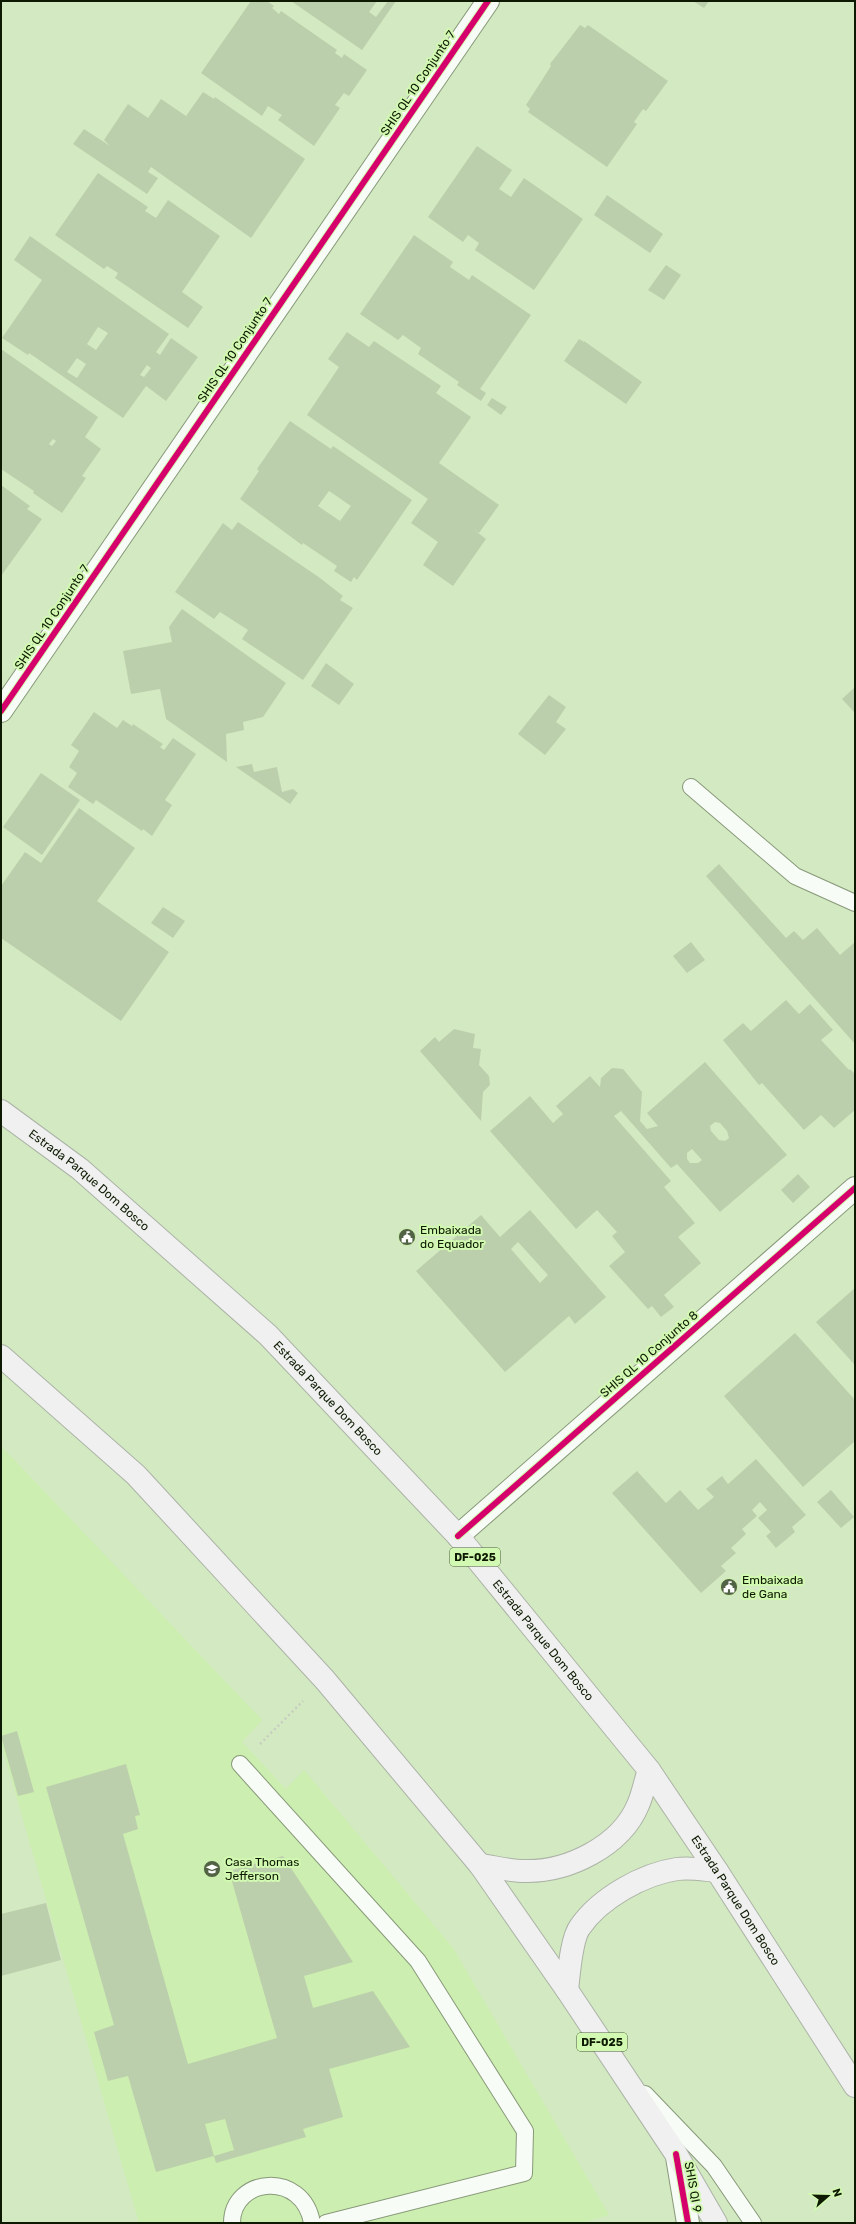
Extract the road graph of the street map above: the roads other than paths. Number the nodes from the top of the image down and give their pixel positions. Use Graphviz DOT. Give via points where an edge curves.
graph roads {
  1 [pos="488,1"];
  2 [pos="1,711"];
  3 [pos="691,786"];
  4 [pos="855,903"];
  5 [pos="1,1110"];
  6 [pos="855,1188"];
  7 [pos="1,1356"];
  8 [pos="458,1536"];
  9 [pos="240,1764"];
  10 [pos="649,1770"];
  11 [pos="480,1865"];
  12 [pos="717,1871"];
  13 [pos="567,1990"];
  14 [pos="617,2065"];
  15 [pos="855,2086"];
  16 [pos="676,2154"];
  17 [pos="232,2223"];
  18 [pos="312,2223"];
  19 [pos="326,2223"];
  20 [pos="688,2223"];
  21 [pos="716,2223"];
  22 [pos="753,2223"];
  1 -- 2 [label="street, SHIS QL 10 Conjunto 7"];
  3 -- 4 [label="lane" via="795,876"];
  5 -- 8 [label="main road, Estrada Parque Dom Bosco / DF-025" via="80,1169 268,1335"];
  6 -- 8 [label="street, SHIS QL 10 Conjunto 8"];
  7 -- 11 [label="main road, DF-025" via="136,1475 325,1680"];
  8 -- 10 [label="main road, Estrada Parque Dom Bosco / DF-025"];
  9 -- 19 [label="lane" via="418,1961 525,2131 524,2173"];
  10 -- 11 [label="main road" via="638,1806 622,1831 597,1851 559,1867 526,1871"];
  10 -- 12 [label="main road, Estrada Parque Dom Bosco / DF-025"];
  11 -- 13 [label="main road, DF-025"];
  12 -- 13 [label="main road" via="679,1868 647,1875 611,1897 579,1928 571,1954"];
  12 -- 15 [label="main road, Estrada Parque Dom Bosco / DF-025"];
  13 -- 14 [label="main road, DF-025"];
  14 -- 16 [label="main road, DF-025"];
  14 -- 22 [label="lane" via="714,2166"];
  16 -- 20 [label="street, SHIS QI 9"];
  16 -- 21 [label="main road, DF-025"];
  17 -- 18 [label="lane" via="236,2207 244,2196 269,2185 282,2186 295,2192 305,2201 311,2213"];
}
